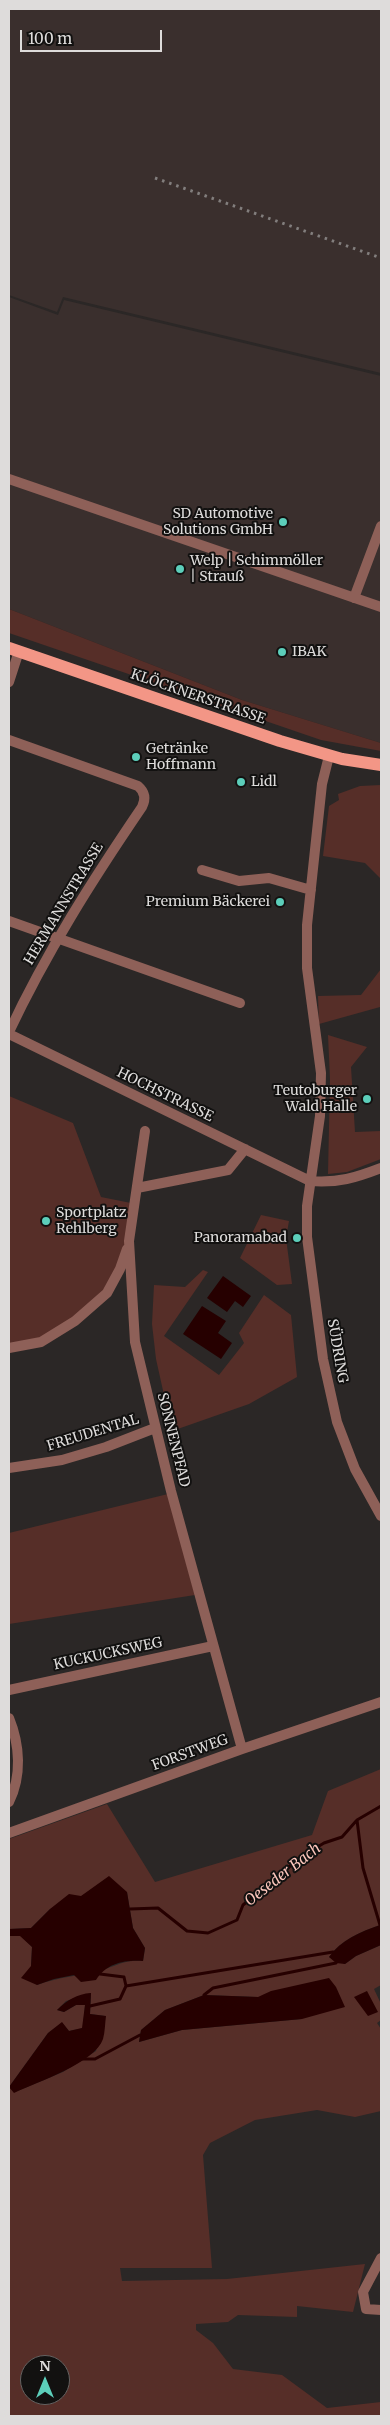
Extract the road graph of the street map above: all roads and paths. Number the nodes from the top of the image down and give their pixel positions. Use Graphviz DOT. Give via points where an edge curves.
graph roads {
  1 [pos="9,479"];
  2 [pos="381,526"];
  3 [pos="354,598"];
  4 [pos="381,607"];
  5 [pos="14,650"];
  6 [pos="9,682"];
  7 [pos="9,740"];
  8 [pos="329,756"];
  9 [pos="381,765"];
  10 [pos="202,870"];
  11 [pos="311,890"];
  12 [pos="9,921"];
  13 [pos="59,938"];
  14 [pos="240,1003"];
  15 [pos="9,1032"];
  16 [pos="145,1131"];
  17 [pos="245,1149"];
  18 [pos="381,1168"];
  19 [pos="310,1182"];
  20 [pos="137,1188"];
  21 [pos="130,1241"];
  22 [pos="9,1348"];
  23 [pos="155,1428"];
  24 [pos="9,1468"];
  25 [pos="381,1516"];
  26 [pos="213,1646"];
  27 [pos="9,1690"];
  28 [pos="381,1702"];
  29 [pos="9,1718"];
  30 [pos="13,1746"];
  31 [pos="242,1749"];
  32 [pos="9,1802"];
  33 [pos="9,1833"];
  34 [pos="381,2259"];
  35 [pos="381,2310"];
  1 -- 3 [label="street"];
  2 -- 3 [label="street"];
  3 -- 4 [label="street"];
  5 -- 6 [label="street"];
  5 -- 8 [label="main road, KLÖCKNERSTRASSE"];
  7 -- 13 [label="street, HERMANNSTRASSE" via="138,786 144,793 142,807 97,872"];
  8 -- 9 [label="main road, KLÖCKNERSTRASSE"];
  8 -- 11 [label="street, SÜDRING" via="322,784"];
  10 -- 11 [label="street" via="239,881 270,878"];
  11 -- 19 [label="street, SÜDRING" via="307,968 320,1073 320,1116"];
  12 -- 13 [label="street"];
  13 -- 14 [label="street"];
  13 -- 15 [label="street, HERMANNSTRASSE" via="33,981"];
  15 -- 17 [label="street, HOCHSTRASSE"];
  16 -- 20 [label="street, SONNENPFAD"];
  17 -- 19 [label="street, HOCHSTRASSE"];
  17 -- 20 [label="street" via="228,1170"];
  18 -- 19 [label="street" via="333,1183"];
  19 -- 25 [label="street, SÜDRING" via="307,1237 323,1360 337,1422 355,1469"];
  20 -- 21 [label="street, SONNENPFAD"];
  21 -- 22 [label="street" via="107,1293 75,1321 41,1342"];
  21 -- 23 [label="street, SONNENPFAD" via="135,1342"];
  23 -- 24 [label="street, FREUDENTAL" via="62,1460"];
  23 -- 26 [label="street, SONNENPFAD"];
  26 -- 27 [label="street, KUCKUCKSWEG"];
  26 -- 31 [label="street, SONNENPFAD"];
  28 -- 31 [label="street, FORSTWEG"];
  29 -- 30 [label="street"];
  30 -- 32 [label="street" via="19,1771"];
  31 -- 33 [label="street, FORSTWEG"];
  34 -- 35 [label="street" via="363,2292 366,2309"];
}
